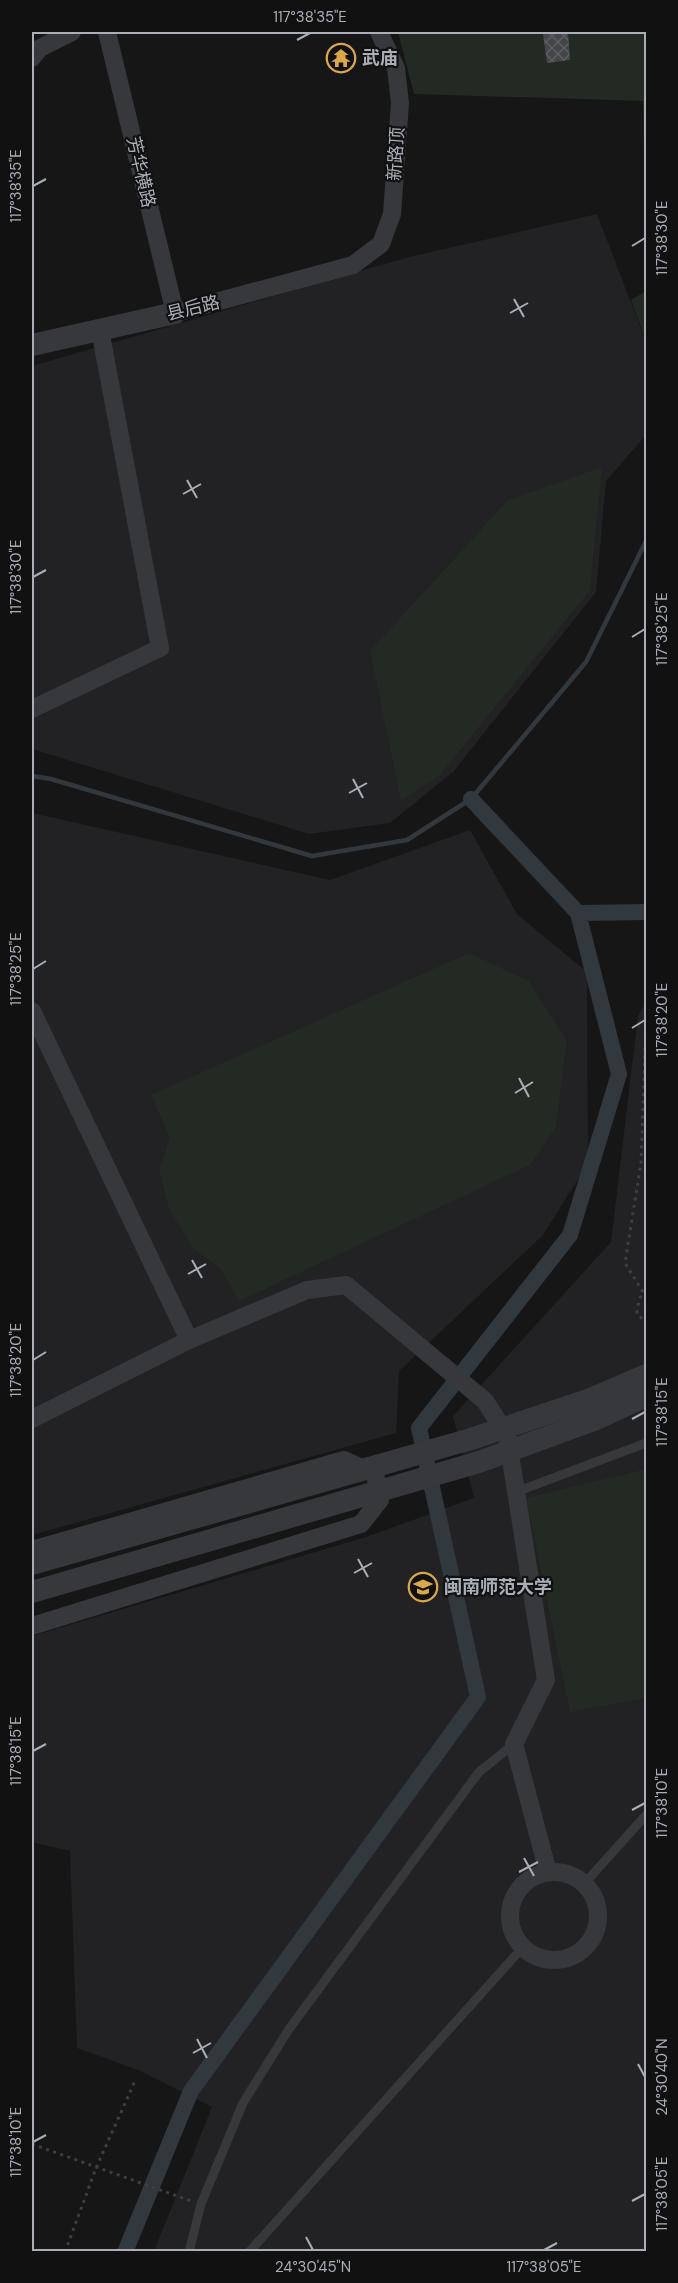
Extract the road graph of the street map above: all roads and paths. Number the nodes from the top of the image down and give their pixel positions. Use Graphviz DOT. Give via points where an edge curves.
graph roads {
  1 [pos="72,32"];
  2 [pos="107,32"];
  3 [pos="379,32"];
  4 [pos="32,58"];
  5 [pos="353,265"];
  6 [pos="175,313"];
  7 [pos="100,330"];
  8 [pos="32,345"];
  9 [pos="32,709"];
  10 [pos="32,1011"];
  11 [pos="646,1023"];
  12 [pos="646,1161"];
  13 [pos="641,1163"];
  14 [pos="645,1291"];
  15 [pos="646,1320"];
  16 [pos="189,1340"];
  17 [pos="646,1375"];
  18 [pos="646,1396"];
  19 [pos="32,1419"];
  20 [pos="646,1443"];
  21 [pos="516,1492"];
  22 [pos="32,1550"];
  23 [pos="32,1564"];
  24 [pos="32,1592"];
  25 [pos="32,1626"];
  26 [pos="514,1744"];
  27 [pos="646,1815"];
  28 [pos="548,1872"];
  29 [pos="584,1884"];
  30 [pos="523,1947"];
  31 [pos="135,2081"];
  32 [pos="32,2144"];
  33 [pos="96,2168"];
  34 [pos="201,2204"];
  35 [pos="65,2252"];
  36 [pos="189,2252"];
  37 [pos="249,2252"];
  1 -- 4 [label="street" via="40,48"];
  2 -- 6 [label="street, 芳华横路"];
  3 -- 5 [label="street, 新路顶" via="396,68 400,103 392,214 381,244"];
  5 -- 6 [label="street, 县后路"];
  6 -- 7 [label="street, 县后路"];
  7 -- 8 [label="street, 县后路"];
  7 -- 9 [label="street" via="160,648"];
  10 -- 16 [label="street"];
  11 -- 13 [label="path"];
  12 -- 13 [label="path"];
  13 -- 14 [label="path" via="625,1263"];
  14 -- 15 [label="path" via="637,1313"];
  16 -- 19 [label="street"];
  16 -- 21 [label="street" via="307,1290 346,1285 484,1401 507,1434"];
  17 -- 23 [label="street, bridge" via="588,1400 471,1439"];
  18 -- 24 [label="street, bridge" via="594,1420 479,1462"];
  20 -- 21 [label="lane"];
  21 -- 26 [label="street" via="546,1680"];
  22 -- 25 [label="street" via="344,1460 375,1474 380,1500 361,1524"];
  26 -- 28 [label="street"];
  26 -- 34 [label="lane" via="479,1772 289,2029 243,2103"];
  27 -- 29 [label="lane"];
  28 -- 29 [label="street" via="567,1874"];
  28 -- 30 [label="street" via="523,1884 510,1908 514,1936"];
  29 -- 30 [label="street" via="597,1908 597,1922 585,1947 561,1959 534,1955"];
  30 -- 37 [label="lane"];
  31 -- 33 [label="path"];
  32 -- 33 [label="path"];
  33 -- 34 [label="path"];
  33 -- 35 [label="path"];
  34 -- 36 [label="lane"];
}
